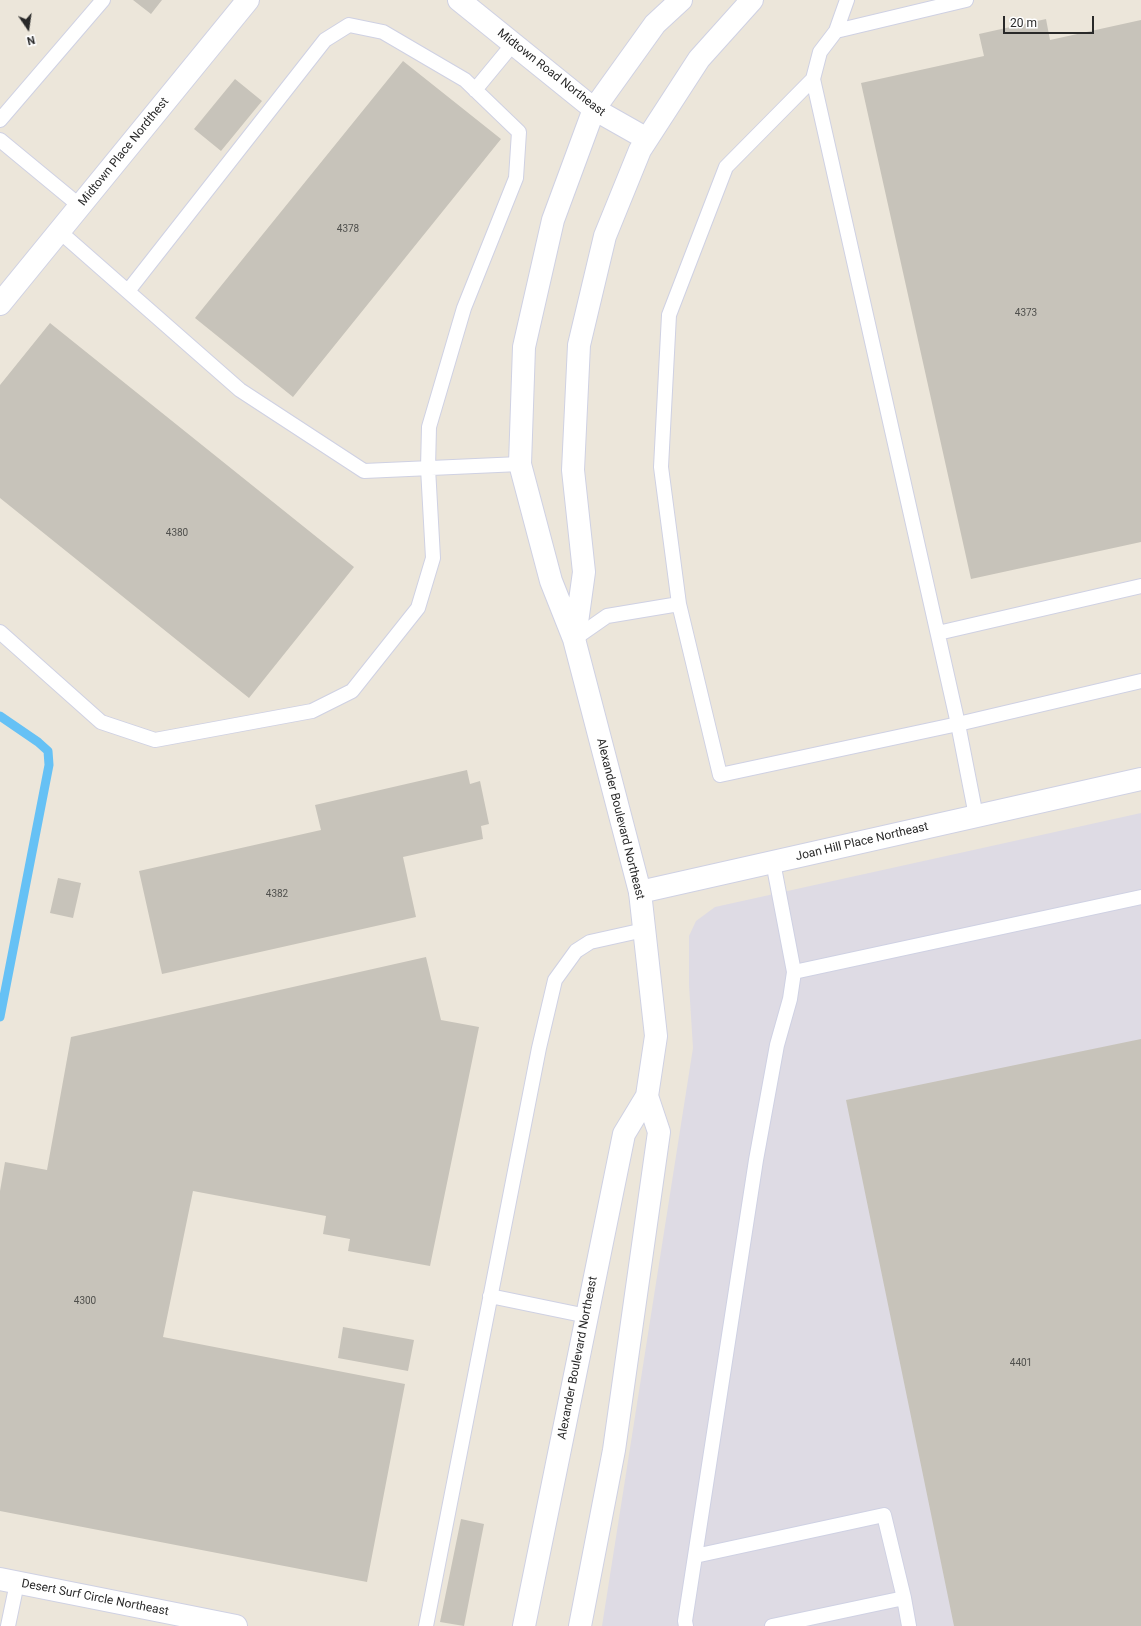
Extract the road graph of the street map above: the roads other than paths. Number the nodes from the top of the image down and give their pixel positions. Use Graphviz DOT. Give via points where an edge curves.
graph roads {
  1 [pos="103,0"];
  2 [pos="248,0"];
  3 [pos="458,0"];
  4 [pos="681,0"];
  5 [pos="752,0"];
  6 [pos="847,0"];
  7 [pos="966,0"];
  8 [pos="836,31"];
  9 [pos="513,44"];
  10 [pos="813,79"];
  11 [pos="475,90"];
  12 [pos="594,109"];
  13 [pos="0,120"];
  14 [pos="647,139"];
  15 [pos="0,140"];
  16 [pos="80,206"];
  17 [pos="60,231"];
  18 [pos="128,291"];
  19 [pos="0,304"];
  20 [pos="520,464"];
  21 [pos="428,468"];
  22 [pos="1141,586"];
  23 [pos="679,604"];
  24 [pos="0,632"];
  25 [pos="938,633"];
  26 [pos="574,638"];
  27 [pos="1141,681"];
  28 [pos="958,724"];
  29 [pos="1141,779"];
  30 [pos="976,816"];
  31 [pos="772,862"];
  32 [pos="640,892"];
  33 [pos="1141,898"];
  34 [pos="644,930"];
  35 [pos="794,972"];
  36 [pos="647,1096"];
  37 [pos="490,1296"];
  38 [pos="587,1316"];
  39 [pos="695,1556"];
  40 [pos="8,1581"];
  41 [pos="904,1598"];
  42 [pos="8,1626"];
  43 [pos="236,1626"];
  44 [pos="426,1626"];
  45 [pos="524,1626"];
  46 [pos="580,1626"];
  47 [pos="686,1626"];
  48 [pos="772,1626"];
  49 [pos="909,1626"];
  1 -- 13 [label="lane"];
  2 -- 16 [label="street, Midtown Place Nordthest"];
  3 -- 9 [label="street, Midtown Road Northeast"];
  4 -- 12 [label="street, Alexander Boulevard Northeast" via="655,24"];
  5 -- 14 [label="street, Alexander Boulevard Northeast" via="699,59"];
  6 -- 8 [label="lane"];
  7 -- 8 [label="lane"];
  8 -- 10 [label="lane" via="820,52"];
  9 -- 11 [label="lane"];
  9 -- 12 [label="street, Midtown Road Northeast"];
  10 -- 23 [label="lane" via="726,167 669,315 661,467"];
  10 -- 25 [label="lane"];
  11 -- 18 [label="lane" via="465,80 383,32 349,25 325,40"];
  11 -- 21 [label="lane" via="519,132 516,178 464,308 429,427"];
  12 -- 14 [label="street, Midtown Road Northeast"];
  12 -- 20 [label="street, Alexander Boulevard Northeast" via="553,220 524,347"];
  14 -- 26 [label="street, Alexander Boulevard Northeast" via="640,150 605,236 579,345 573,470 584,572"];
  15 -- 16 [label="lane"];
  16 -- 17 [label="street, Midtown Place Nordthest"];
  17 -- 18 [label="lane"];
  17 -- 19 [label="street, Midtown Place Nordthest"];
  18 -- 21 [label="lane" via="240,390 364,471"];
  20 -- 21 [label="lane"];
  20 -- 26 [label="street, Alexander Boulevard Northeast" via="551,581"];
  21 -- 24 [label="lane" via="433,558 418,608 352,691 312,711 155,740 101,722"];
  22 -- 25 [label="lane"];
  23 -- 26 [label="lane" via="607,616"];
  23 -- 28 [label="lane" via="720,775"];
  25 -- 28 [label="lane"];
  26 -- 32 [label="street, Alexander Boulevard Northeast"];
  27 -- 28 [label="lane"];
  28 -- 30 [label="lane"];
  29 -- 30 [label="street, Joan Hill Place Northeast"];
  30 -- 31 [label="street, Joan Hill Place Northeast"];
  31 -- 32 [label="street, Joan Hill Place Northeast"];
  31 -- 35 [label="lane"];
  32 -- 34 [label="street, Alexander Boulevard Northeast"];
  33 -- 35 [label="lane"];
  34 -- 36 [label="street, Alexander Boulevard Northeast" via="656,1036"];
  34 -- 37 [label="lane" via="590,942 576,951 554,980"];
  35 -- 39 [label="lane" via="790,999 777,1045 756,1160"];
  36 -- 38 [label="street, Alexander Boulevard Northeast" via="624,1134"];
  36 -- 46 [label="street, Alexander Boulevard Northeast" via="659,1132 614,1450"];
  37 -- 38 [label="lane"];
  37 -- 44 [label="lane"];
  38 -- 45 [label="street, Alexander Boulevard Northeast"];
  39 -- 41 [label="lane" via="884,1515"];
  39 -- 47 [label="lane"];
  40 -- 42 [label="lane"];
  40 -- 43 [label="street, Desert Surf Circle Northeast"];
  41 -- 48 [label="lane"];
  41 -- 49 [label="lane"];
}
